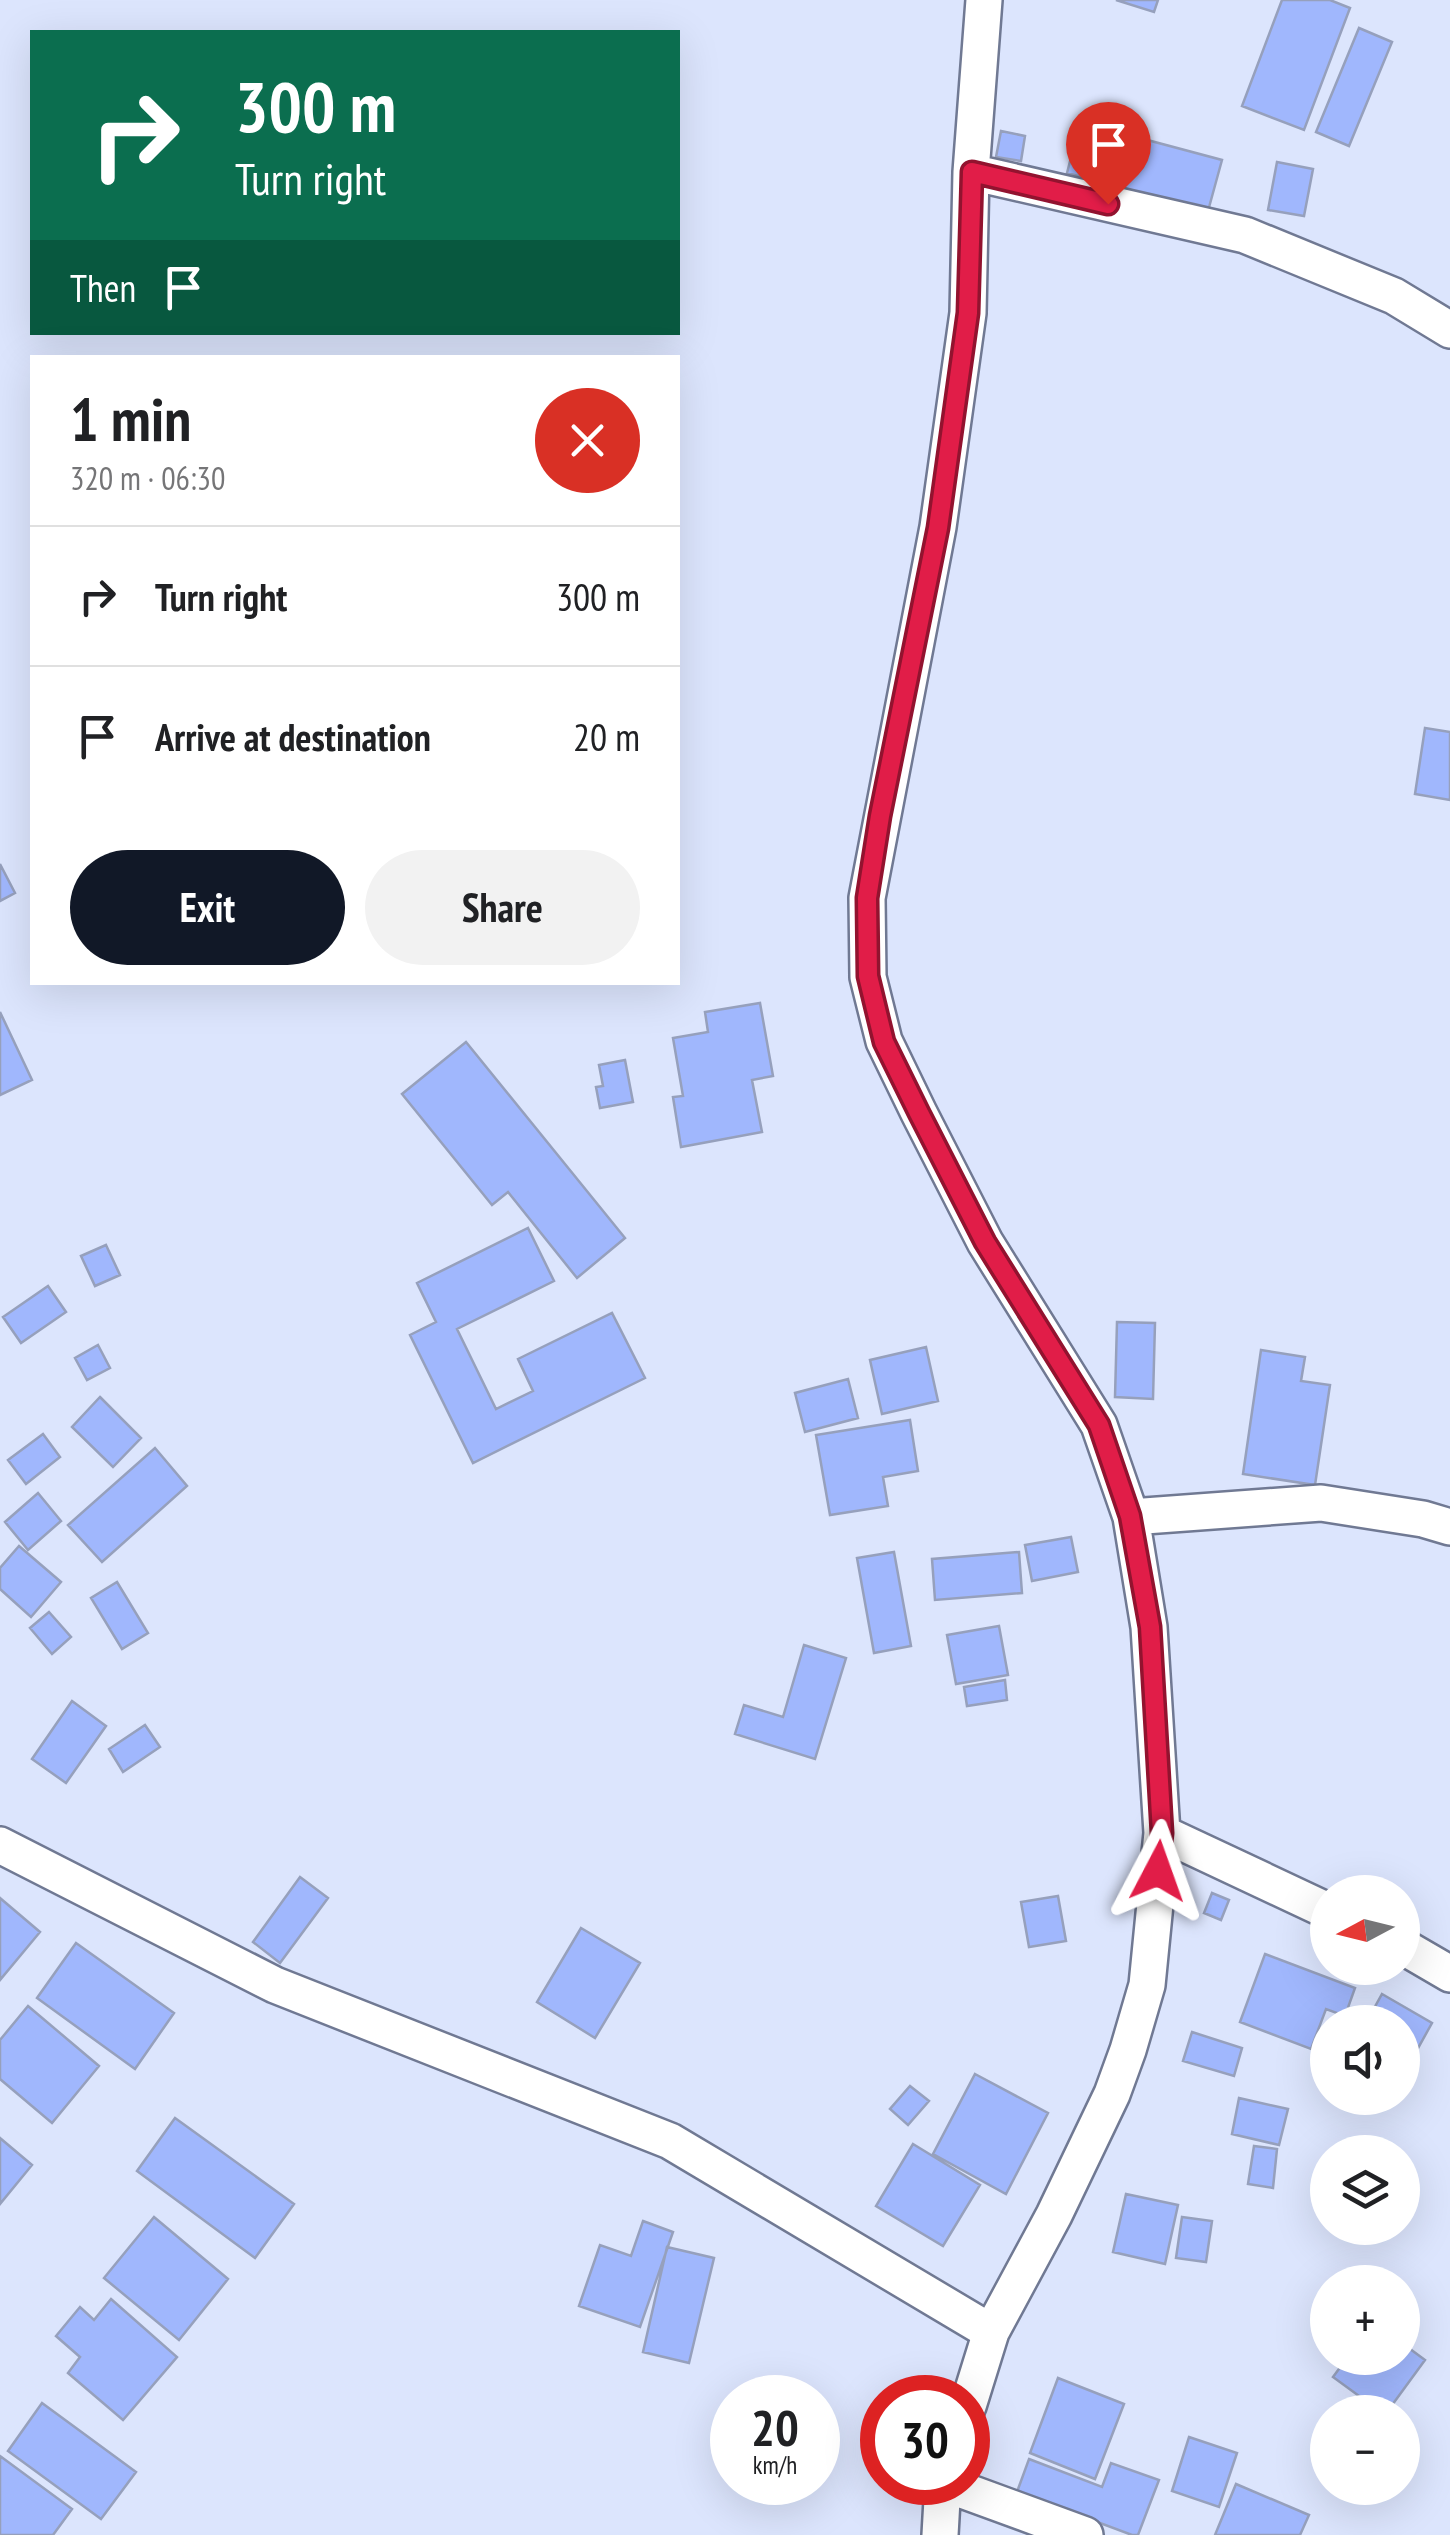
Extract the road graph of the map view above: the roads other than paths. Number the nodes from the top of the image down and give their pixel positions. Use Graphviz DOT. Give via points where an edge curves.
graph roads {
  1 [pos="984,0"];
  2 [pos="972,172"];
  3 [pos="1450,330"];
  4 [pos="1130,1516"];
  5 [pos="1450,1527"];
  6 [pos="1162,1833"];
  7 [pos="0,1845"];
  8 [pos="1310,1903"];
  9 [pos="1420,1956"];
  10 [pos="1450,1974"];
  11 [pos="991,2332"];
  12 [pos="978,2375"];
  13 [pos="990,2500"];
  14 [pos="942,2505"];
  15 [pos="940,2535"];
  16 [pos="1086,2535"];
  1 -- 2 [label="street"];
  2 -- 3 [label="street" via="1245,235 1394,296"];
  2 -- 4 [label="street" via="968,313 938,528 867,898 868,976 884,1042 985,1242 1099,1425"];
  4 -- 5 [label="street" via="1321,1503"];
  4 -- 6 [label="street" via="1150,1627"];
  6 -- 8 [label="street"];
  6 -- 11 [label="street" via="1147,1985 1128,2050 1054,2215"];
  7 -- 11 [label="street" via="275,1985 670,2140"];
  9 -- 10 [label="street"];
  11 -- 12 [label="street"];
  13 -- 16 [label="street"];
  14 -- 15 [label="street"];
}
